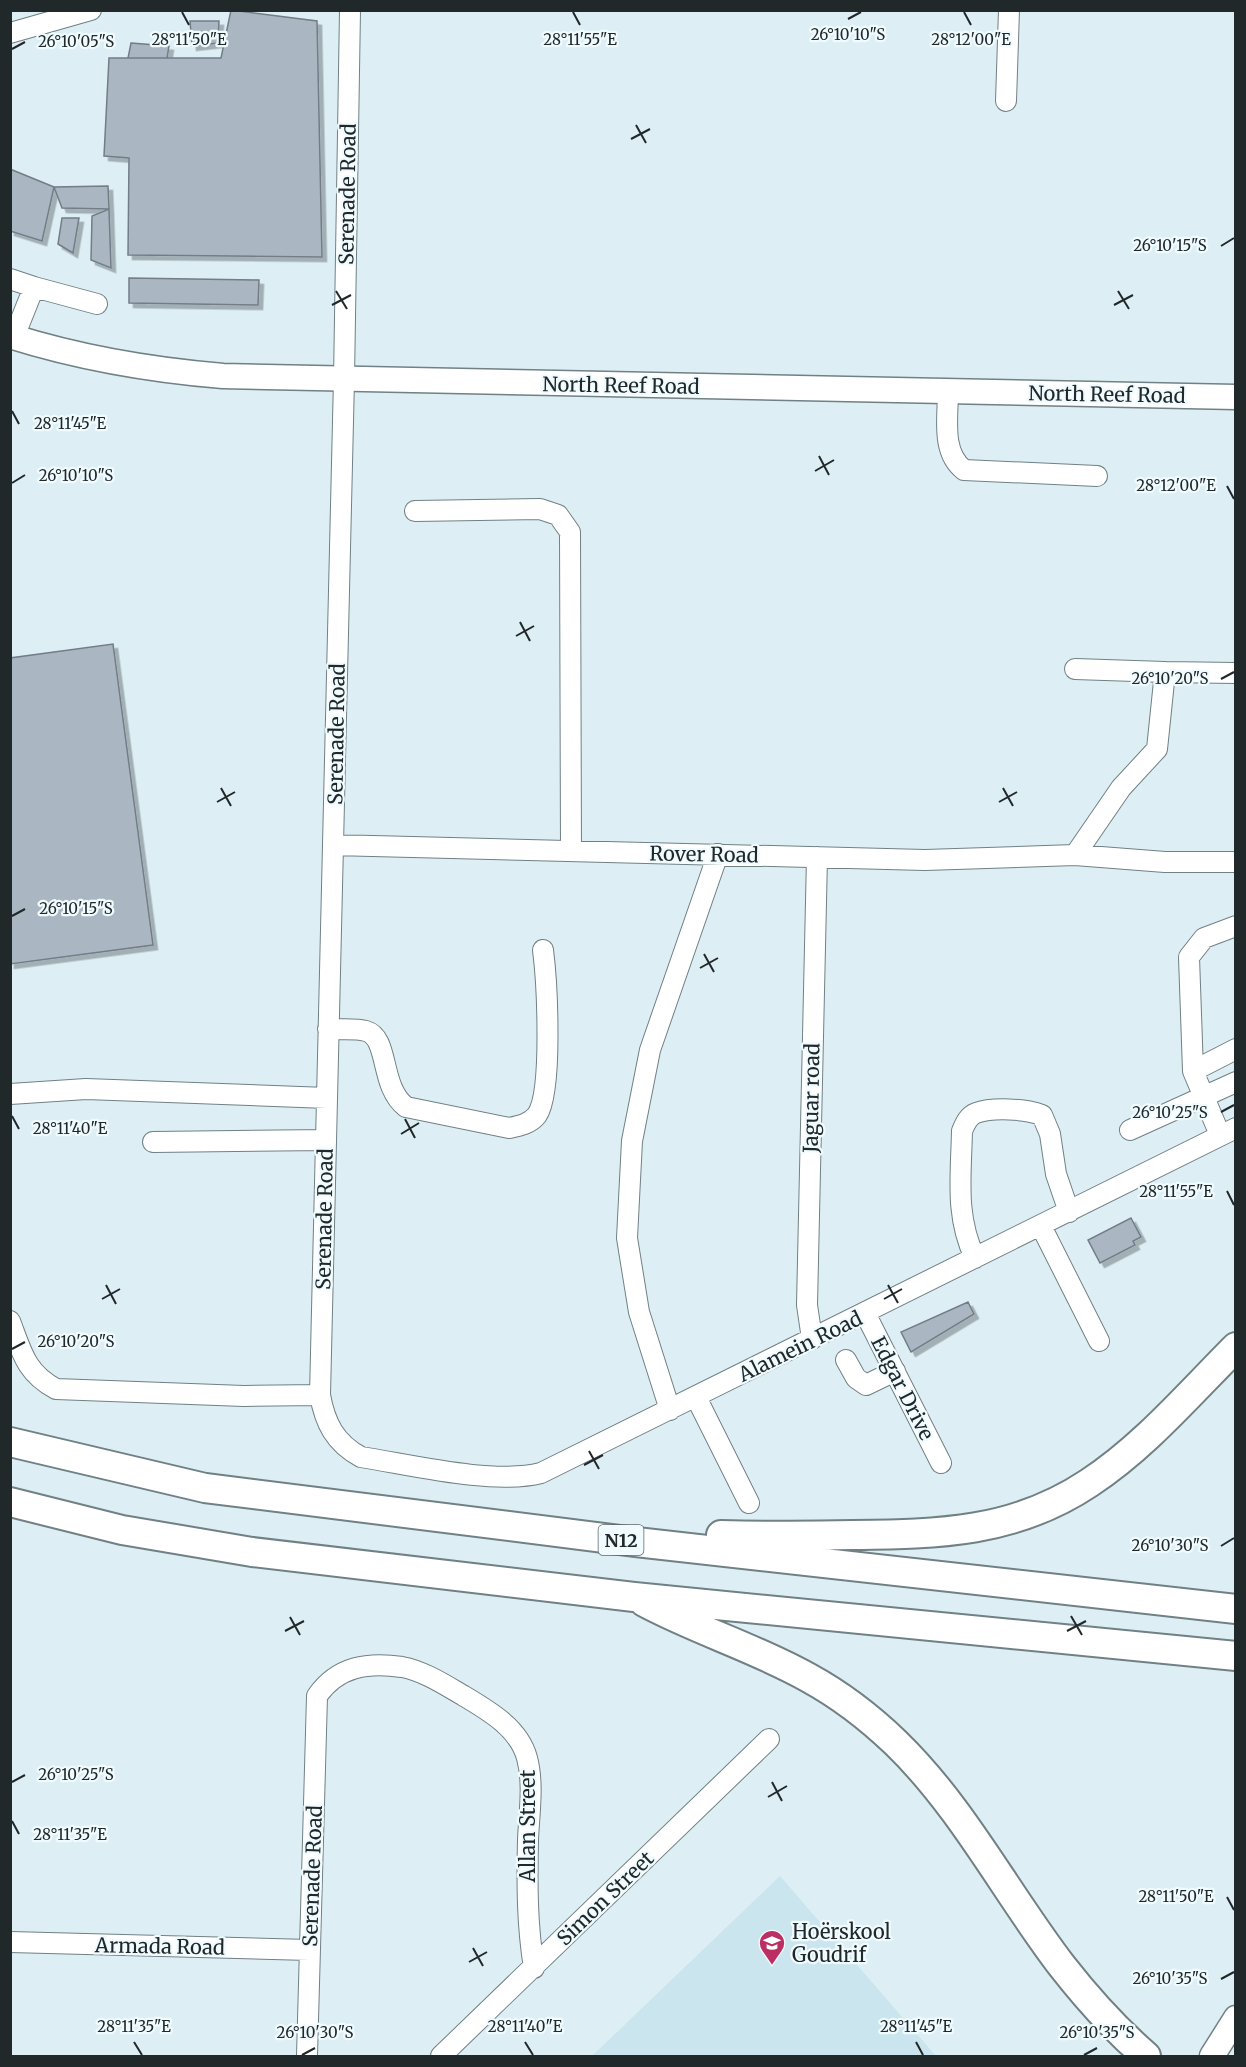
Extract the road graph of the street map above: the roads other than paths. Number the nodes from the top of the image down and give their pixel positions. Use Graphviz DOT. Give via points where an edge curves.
graph roads {
  1 [pos="91,10"];
  2 [pos="350,10"];
  3 [pos="1009,10"];
  4 [pos="10,33"];
  5 [pos="1006,101"];
  6 [pos="10,279"];
  7 [pos="34,287"];
  8 [pos="96,304"];
  9 [pos="12,336"];
  10 [pos="344,379"];
  11 [pos="948,391"];
  12 [pos="1236,397"];
  13 [pos="1097,476"];
  14 [pos="415,511"];
  15 [pos="1075,669"];
  16 [pos="1165,672"];
  17 [pos="1236,673"];
  18 [pos="333,845"];
  19 [pos="571,851"];
  20 [pos="718,854"];
  21 [pos="1075,855"];
  22 [pos="817,856"];
  23 [pos="1236,862"];
  24 [pos="1236,926"];
  25 [pos="543,950"];
  26 [pos="328,1029"];
  27 [pos="1236,1049"];
  28 [pos="1193,1071"];
  29 [pos="1236,1082"];
  30 [pos="10,1094"];
  31 [pos="1203,1097"];
  32 [pos="327,1098"];
  33 [pos="1130,1130"];
  34 [pos="1228,1132"];
  35 [pos="326,1140"];
  36 [pos="153,1142"];
  37 [pos="1069,1212"];
  38 [pos="1041,1226"];
  39 [pos="975,1258"];
  40 [pos="865,1313"];
  41 [pos="10,1321"];
  42 [pos="812,1339"];
  43 [pos="1099,1341"];
  44 [pos="1236,1347"];
  45 [pos="846,1360"];
  46 [pos="895,1371"];
  47 [pos="320,1395"];
  48 [pos="696,1397"];
  49 [pos="670,1410"];
  50 [pos="10,1442"];
  51 [pos="346,1449"];
  52 [pos="940,1463"];
  53 [pos="10,1502"];
  54 [pos="749,1503"];
  55 [pos="636,1542"];
  56 [pos="634,1596"];
  57 [pos="1236,1609"];
  58 [pos="1236,1656"];
  59 [pos="317,1696"];
  60 [pos="769,1739"];
  61 [pos="10,1942"];
  62 [pos="309,1950"];
  63 [pos="534,1968"];
  64 [pos="1236,2018"];
  65 [pos="1141,2054"];
  66 [pos="307,2056"];
  67 [pos="441,2056"];
  68 [pos="1212,2056"];
  1 -- 4 [label="street"];
  2 -- 10 [label="street, Serenade Road"];
  3 -- 5 [label="street"];
  6 -- 7 [label="street"];
  7 -- 8 [label="street"];
  7 -- 9 [label="street"];
  9 -- 10 [label="main road, North Reef Road" via="86,358 171,372"];
  10 -- 11 [label="main road, North Reef Road"];
  10 -- 18 [label="street, Serenade Road"];
  11 -- 12 [label="main road, North Reef Road"];
  11 -- 13 [label="street" via="949,450 953,462 964,470"];
  14 -- 19 [label="street" via="540,509 558,515 570,532"];
  15 -- 16 [label="street"];
  16 -- 17 [label="street"];
  16 -- 21 [label="street" via="1157,749 1121,788"];
  18 -- 19 [label="street, Rover Road"];
  18 -- 26 [label="street, Serenade Road"];
  19 -- 20 [label="street, Rover Road"];
  20 -- 22 [label="street, Rover Road"];
  20 -- 49 [label="street" via="650,1050 632,1141 627,1238 639,1312"];
  21 -- 22 [label="street, Rover Road" via="926,860"];
  21 -- 23 [label="street, Rover Road" via="1166,862"];
  22 -- 42 [label="street, Jaguar road" via="807,1305"];
  24 -- 28 [label="street" via="1204,938 1190,957"];
  25 -- 26 [label="street" via="548,1008 544,1087 537,1115 525,1125 509,1128 406,1107 396,1099 388,1083 376,1037 365,1031"];
  26 -- 32 [label="street, Serenade Road"];
  27 -- 28 [label="street"];
  28 -- 31 [label="street"];
  29 -- 31 [label="street"];
  30 -- 32 [label="street" via="86,1089"];
  31 -- 33 [label="street"];
  31 -- 34 [label="street"];
  32 -- 35 [label="street, Serenade Road"];
  34 -- 37 [label="street, Alamein Road"];
  35 -- 36 [label="street"];
  35 -- 47 [label="street, Serenade Road"];
  37 -- 38 [label="street, Alamein Road"];
  37 -- 39 [label="street" via="1042,1115 1034,1111 975,1114 962,1131 961,1215"];
  38 -- 39 [label="street, Alamein Road"];
  38 -- 43 [label="street"];
  39 -- 40 [label="street, Alamein Road"];
  40 -- 42 [label="street, Alamein Road"];
  40 -- 46 [label="street, Edgar Drive"];
  41 -- 47 [label="street" via="24,1358 38,1379 56,1389"];
  42 -- 48 [label="street, Alamein Road"];
  44 -- 55 [label="highway" via="1128,1453 1052,1505 1013,1521 964,1532 929,1534 681,1534"];
  45 -- 46 [label="street" via="856,1378 866,1385"];
  46 -- 52 [label="street, Edgar Drive"];
  47 -- 51 [label="street, Serenade Road" via="332,1433"];
  48 -- 49 [label="street, Alamein Road"];
  48 -- 54 [label="street"];
  49 -- 51 [label="street, Alamein Road" via="574,1459 520,1478 361,1457"];
  50 -- 55 [label="highway, N12" via="205,1488"];
  53 -- 56 [label="highway" via="122,1530 252,1552"];
  55 -- 57 [label="highway, N12"];
  56 -- 58 [label="highway"];
  56 -- 65 [label="highway" via="683,1623 810,1678 855,1708 896,1743 955,1814 1062,1966"];
  59 -- 62 [label="street, Serenade Road"];
  59 -- 63 [label="street, Allan Street" via="327,1682 344,1672 380,1665 405,1668 432,1678 494,1714 516,1737 527,1757 530,1780 526,1904"];
  60 -- 63 [label="street, Simon Street"];
  61 -- 62 [label="street, Armada Road"];
  62 -- 66 [label="street, Serenade Road"];
  63 -- 67 [label="street, Simon Street"];
  64 -- 68 [label="main road"];
}
